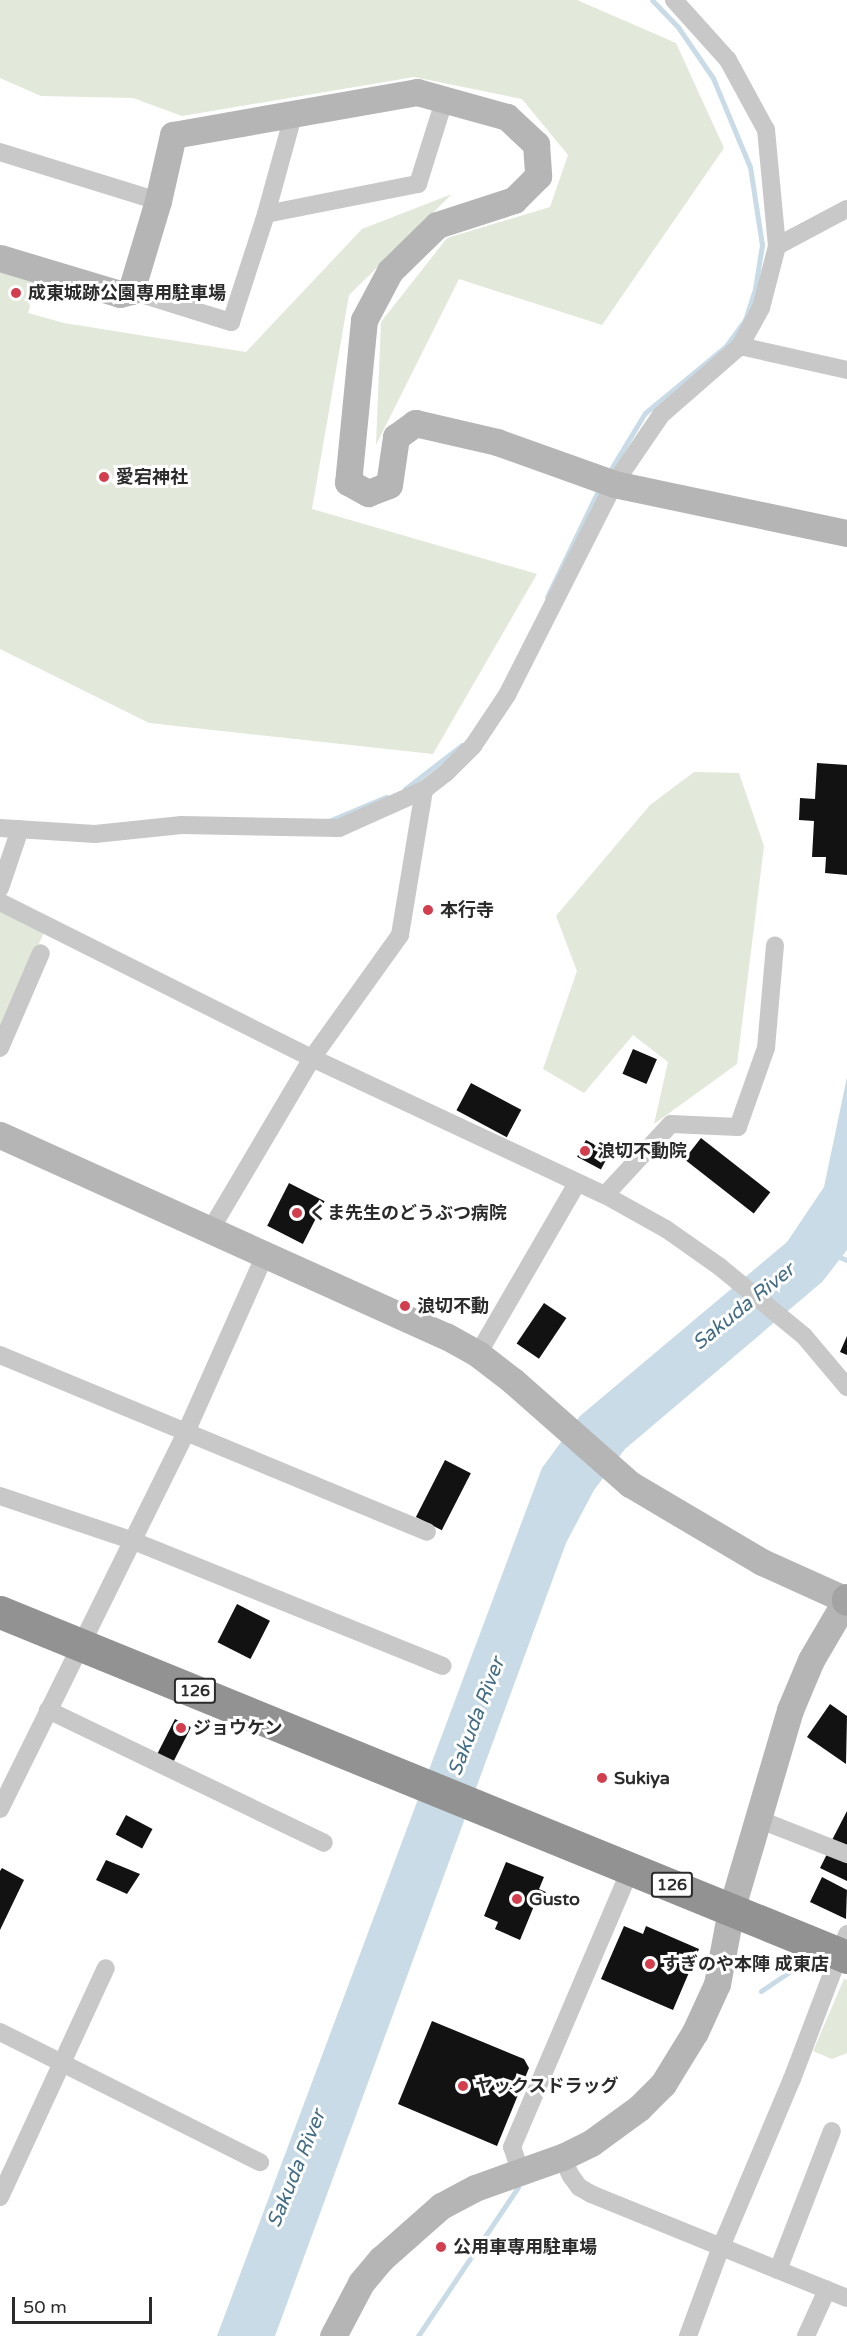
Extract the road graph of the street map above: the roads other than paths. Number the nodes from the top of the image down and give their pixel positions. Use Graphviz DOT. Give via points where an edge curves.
graph roads {
  1 [pos="674,0"];
  2 [pos="445,98"];
  3 [pos="294,112"];
  4 [pos="0,152"];
  5 [pos="158,201"];
  6 [pos="847,209"];
  7 [pos="266,214"];
  8 [pos="777,246"];
  9 [pos="0,258"];
  10 [pos="132,291"];
  11 [pos="740,346"];
  12 [pos="847,370"];
  13 [pos="607,482"];
  14 [pos="847,533"];
  15 [pos="424,790"];
  16 [pos="0,828"];
  17 [pos="20,829"];
  18 [pos="0,888"];
  19 [pos="0,902"];
  20 [pos="775,945"];
  21 [pos="41,953"];
  22 [pos="0,1048"];
  23 [pos="312,1058"];
  24 [pos="0,1135"];
  25 [pos="578,1183"];
  26 [pos="604,1195"];
  27 [pos="211,1229"];
  28 [pos="265,1255"];
  29 [pos="0,1354"];
  30 [pos="478,1354"];
  31 [pos="847,1388"];
  32 [pos="187,1430"];
  33 [pos="0,1496"];
  34 [pos="427,1532"];
  35 [pos="131,1540"];
  36 [pos="847,1600"];
  37 [pos="0,1612"];
  38 [pos="82,1644"];
  39 [pos="443,1666"];
  40 [pos="48,1710"];
  41 [pos="0,1809"];
  42 [pos="758,1819"];
  43 [pos="324,1843"];
  44 [pos="847,1854"];
  45 [pos="631,1868"];
  46 [pos="731,1910"];
  47 [pos="844,1948"];
  48 [pos="106,1968"];
  49 [pos="0,2032"];
  50 [pos="64,2062"];
  51 [pos="832,2131"];
  52 [pos="562,2157"];
  53 [pos="260,2162"];
  54 [pos="520,2171"];
  55 [pos="0,2197"];
  56 [pos="721,2247"];
  57 [pos="778,2270"];
  58 [pos="827,2290"];
  59 [pos="847,2298"];
  60 [pos="333,2336"];
  61 [pos="688,2336"];
  62 [pos="806,2336"];
  1 -- 8 [label="street" via="728,60 766,130"];
  2 -- 3 [label="street" via="417,92"];
  2 -- 7 [label="street" via="418,184"];
  2 -- 13 [label="street" via="507,117 536,144 538,176 514,200 437,225 390,271 364,320 348,482 368,493 389,485 396,437 415,423 497,442"];
  3 -- 5 [label="street" via="173,135"];
  3 -- 7 [label="street"];
  4 -- 5 [label="street"];
  5 -- 10 [label="street"];
  6 -- 8 [label="street"];
  7 -- 10 [label="street" via="231,322"];
  8 -- 11 [label="street" via="761,308"];
  9 -- 10 [label="street" via="120,294"];
  11 -- 12 [label="street"];
  11 -- 13 [label="street" via="660,415"];
  13 -- 14 [label="street"];
  13 -- 15 [label="street" via="507,696 473,746"];
  15 -- 17 [label="street" via="339,828 182,825 95,834"];
  15 -- 23 [label="street" via="400,935"];
  16 -- 17 [label="street"];
  17 -- 18 [label="street"];
  19 -- 23 [label="street"];
  20 -- 26 [label="street" via="766,1048 738,1127 671,1124"];
  21 -- 22 [label="street"];
  23 -- 25 [label="street"];
  23 -- 27 [label="street"];
  24 -- 27 [label="street"];
  25 -- 26 [label="street"];
  25 -- 30 [label="street"];
  26 -- 31 [label="street" via="666,1229 720,1267 804,1336"];
  27 -- 28 [label="street"];
  28 -- 30 [label="street"];
  28 -- 32 [label="street"];
  29 -- 32 [label="street"];
  30 -- 36 [label="street" via="630,1484 762,1562"];
  32 -- 34 [label="street"];
  32 -- 35 [label="street"];
  33 -- 35 [label="street"];
  35 -- 38 [label="street"];
  35 -- 39 [label="street"];
  36 -- 42 [label="street" via="811,1660 790,1710"];
  37 -- 38 [label="highway, 126"];
  38 -- 40 [label="street"];
  38 -- 45 [label="highway, 126"];
  40 -- 41 [label="street"];
  40 -- 43 [label="street"];
  42 -- 44 [label="street"];
  42 -- 46 [label="street"];
  45 -- 46 [label="highway, 126"];
  45 -- 54 [label="street" via="512,2146"];
  46 -- 47 [label="highway, 126"];
  46 -- 52 [label="street" via="717,1984 668,2077 639,2108 591,2143"];
  47 -- 56 [label="street"];
  48 -- 50 [label="street"];
  49 -- 50 [label="street"];
  50 -- 53 [label="street"];
  50 -- 55 [label="street"];
  51 -- 57 [label="street"];
  52 -- 54 [label="street"];
  52 -- 56 [label="street" via="579,2187 591,2194"];
  54 -- 60 [label="street" via="441,2206 403,2237 361,2283"];
  56 -- 57 [label="street"];
  56 -- 61 [label="street"];
  57 -- 58 [label="street"];
  58 -- 59 [label="street"];
  58 -- 62 [label="street"];
}
